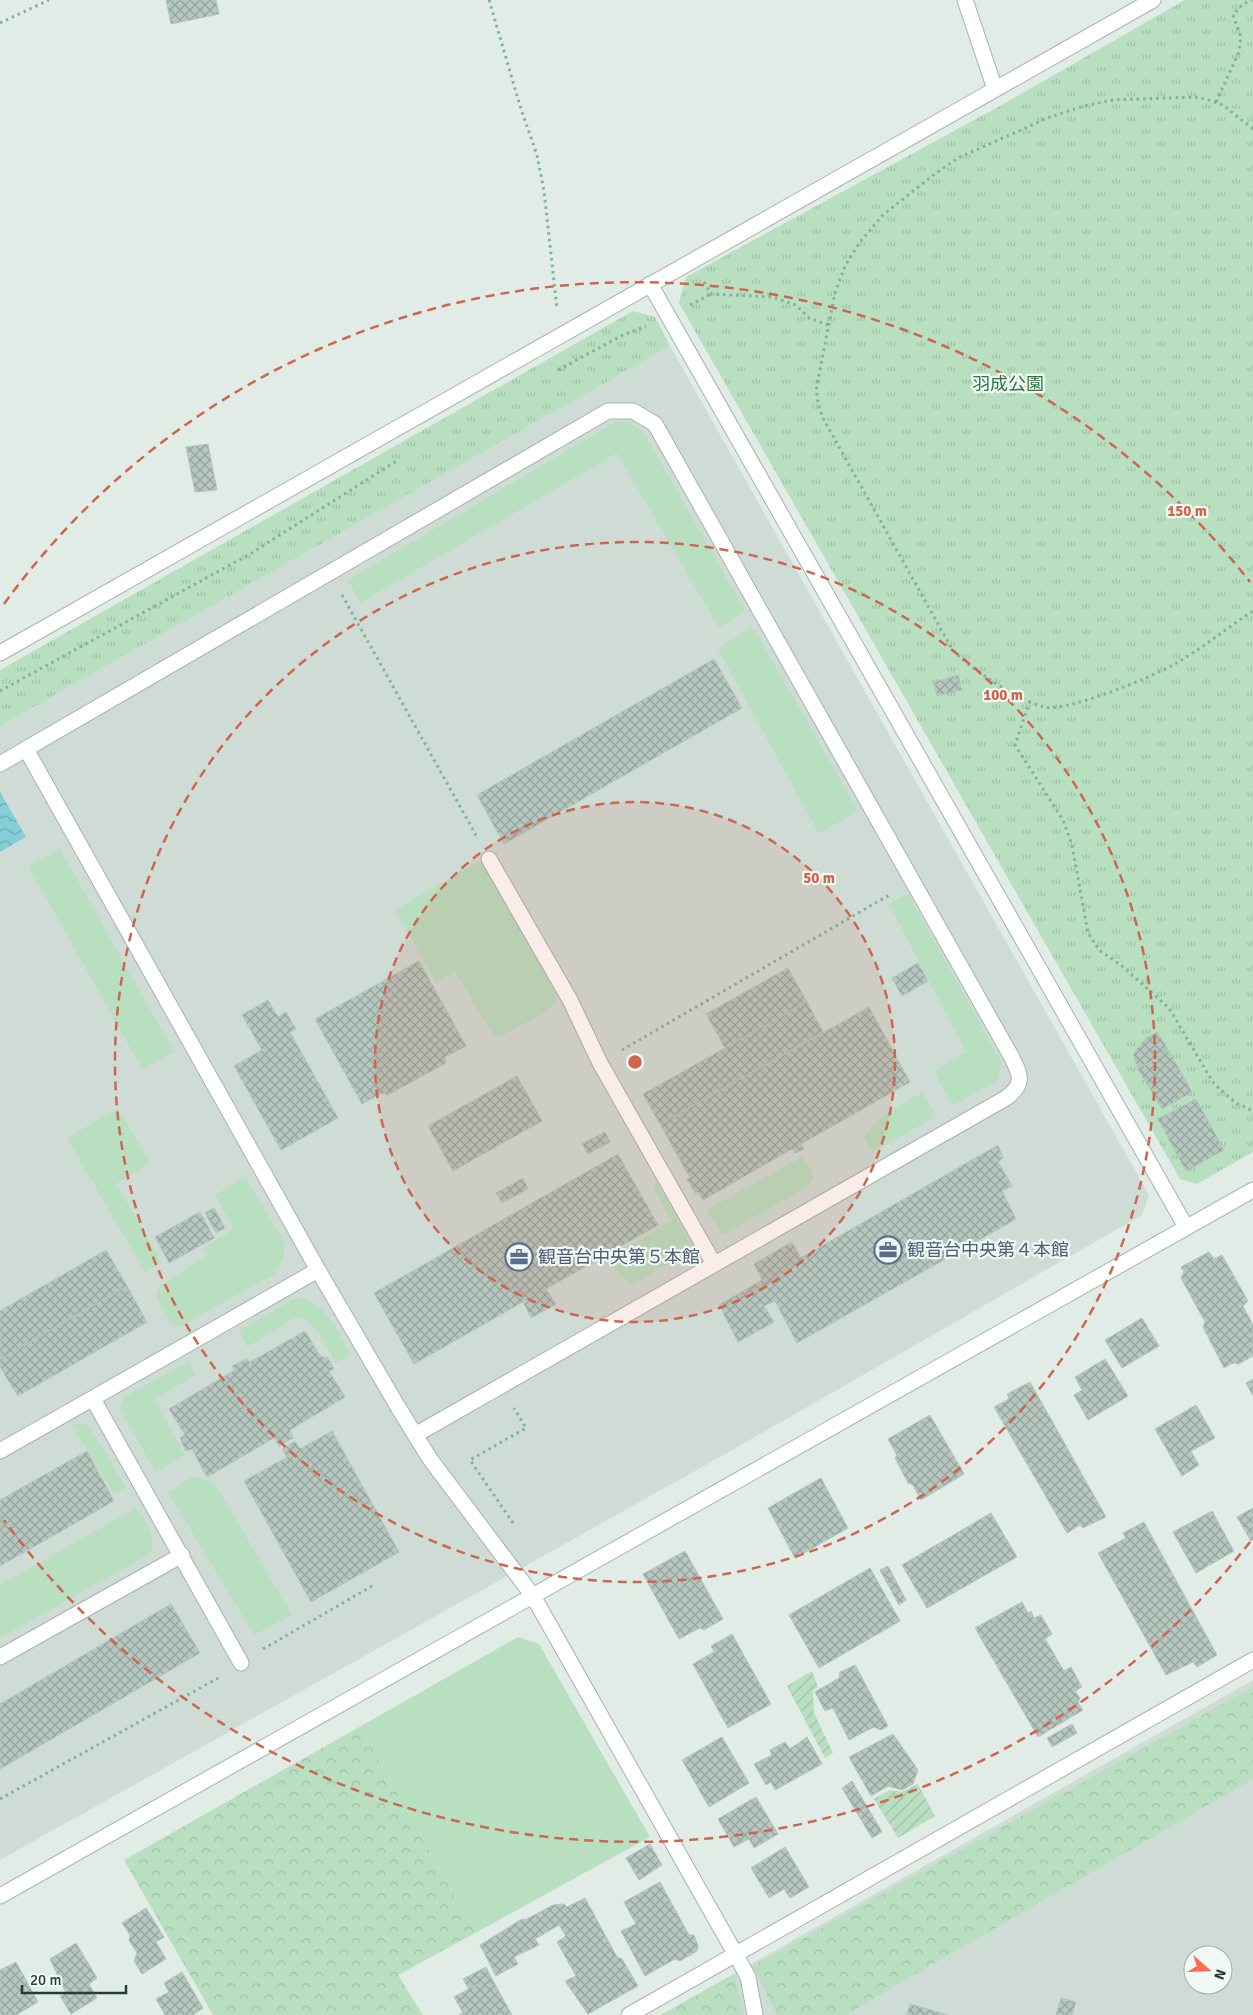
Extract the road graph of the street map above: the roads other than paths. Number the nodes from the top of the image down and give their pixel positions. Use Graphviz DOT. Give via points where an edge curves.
graph roads {
  1 [pos="965,0"];
  2 [pos="1153,0"];
  3 [pos="995,88"];
  4 [pos="650,284"];
  5 [pos="0,653"];
  6 [pos="26,749"];
  7 [pos="0,764"];
  8 [pos="489,859"];
  9 [pos="1253,1190"];
  10 [pos="1186,1227"];
  11 [pos="714,1264"];
  12 [pos="318,1270"];
  13 [pos="93,1399"];
  14 [pos="415,1435"];
  15 [pos="0,1451"];
  16 [pos="182,1555"];
  17 [pos="533,1596"];
  18 [pos="0,1657"];
  19 [pos="1253,1660"];
  20 [pos="241,1663"];
  21 [pos="0,1896"];
  22 [pos="736,1955"];
  23 [pos="629,2015"];
  24 [pos="755,2015"];
  1 -- 3 [label="street"];
  2 -- 3 [label="street"];
  3 -- 4 [label="street"];
  4 -- 5 [label="street"];
  4 -- 10 [label="street"];
  6 -- 7 [label="street"];
  6 -- 11 [label="street" via="608,411 633,411 654,424 1020,1079 1018,1086 1006,1098"];
  6 -- 12 [label="street"];
  8 -- 11 [label="street"];
  9 -- 10 [label="street"];
  10 -- 17 [label="street"];
  11 -- 14 [label="street"];
  12 -- 13 [label="street"];
  12 -- 14 [label="street"];
  13 -- 15 [label="street"];
  13 -- 16 [label="street"];
  14 -- 17 [label="street"];
  16 -- 18 [label="street"];
  16 -- 20 [label="street"];
  17 -- 21 [label="street"];
  17 -- 22 [label="street"];
  19 -- 22 [label="street"];
  22 -- 23 [label="street"];
  22 -- 24 [label="street" via="748,1977"];
}
